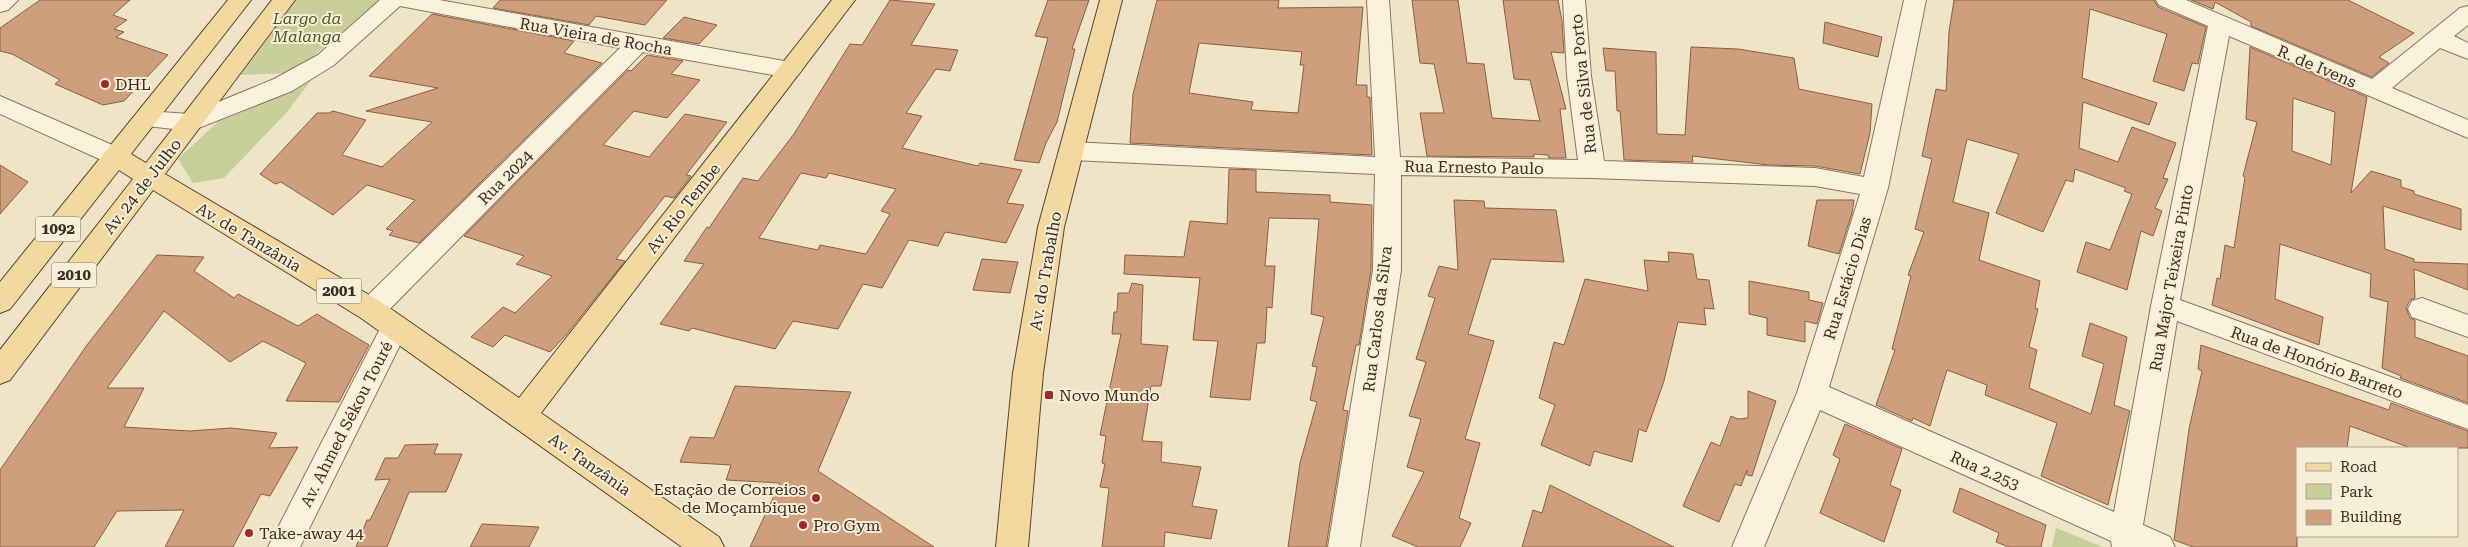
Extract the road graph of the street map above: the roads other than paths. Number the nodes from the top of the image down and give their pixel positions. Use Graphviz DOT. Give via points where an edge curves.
graph roads {
  1 [pos="7,0"];
  2 [pos="240,0"];
  3 [pos="284,0"];
  4 [pos="394,0"];
  5 [pos="402,0"];
  6 [pos="844,0"];
  7 [pos="1111,0"];
  8 [pos="1378,0"];
  9 [pos="1574,0"];
  10 [pos="1915,0"];
  11 [pos="2167,0"];
  12 [pos="0,5"];
  13 [pos="2468,13"];
  14 [pos="2220,24"];
  15 [pos="2437,36"];
  16 [pos="638,44"];
  17 [pos="2468,52"];
  18 [pos="790,70"];
  19 [pos="2374,90"];
  20 [pos="0,104"];
  21 [pos="147,119"];
  22 [pos="191,123"];
  23 [pos="2468,130"];
  24 [pos="1072,151"];
  25 [pos="117,157"];
  26 [pos="1388,166"];
  27 [pos="1592,169"];
  28 [pos="149,177"];
  29 [pos="1875,188"];
  30 [pos="0,302"];
  31 [pos="2165,306"];
  32 [pos="2422,309"];
  33 [pos="383,319"];
  34 [pos="2468,326"];
  35 [pos="0,372"];
  36 [pos="1812,392"];
  37 [pos="522,416"];
  38 [pos="2468,417"];
  39 [pos="2127,540"];
  40 [pos="284,547"];
  41 [pos="708,547"];
  42 [pos="1012,547"];
  43 [pos="1344,547"];
  44 [pos="1748,547"];
  45 [pos="2159,547"];
  1 -- 12 [label="street"];
  2 -- 21 [label="main road"];
  3 -- 22 [label="main road, Av. 24 de Julho / 2010"];
  4 -- 22 [label="street" via="326,60 283,85"];
  5 -- 16 [label="street, Rua Vieira de Rocha"];
  6 -- 18 [label="main road, Av. Rio Tembe"];
  7 -- 24 [label="main road, Av. do Trabalho"];
  8 -- 26 [label="street, Rua Carlos da Silva"];
  9 -- 27 [label="street, Rua de Silva Porto" via="1579,76"];
  10 -- 29 [label="street, Rua Estácio Dias"];
  11 -- 14 [label="street, R. de Ivens"];
  13 -- 15 [label="street"];
  14 -- 19 [label="street, R. de Ivens"];
  14 -- 31 [label="street, Rua Major Teixeira Pinto"];
  15 -- 17 [label="street"];
  15 -- 19 [label="street"];
  16 -- 18 [label="street, Rua Vieira de Rocha"];
  16 -- 33 [label="street, Rua 2024"];
  18 -- 37 [label="main road, Av. Rio Tembe"];
  19 -- 23 [label="street, R. de Ivens"];
  20 -- 25 [label="street"];
  21 -- 22 [label="street"];
  21 -- 25 [label="main road"];
  22 -- 28 [label="main road, Av. 24 de Julho / 2010"];
  24 -- 26 [label="street, Rua Ernesto Paulo"];
  24 -- 42 [label="main road, Av. do Trabalho" via="1050,227 1028,373"];
  25 -- 28 [label="main road, Av. de Tanzânia"];
  25 -- 30 [label="main road, 1092"];
  26 -- 27 [label="street, Rua Ernesto Paulo"];
  26 -- 43 [label="street, Rua Carlos da Silva" via="1387,270"];
  27 -- 29 [label="street, Rua Ernesto Paulo" via="1815,177"];
  28 -- 33 [label="main road, Av. de Tanzânia / 2001"];
  28 -- 35 [label="main road, Av. 24 de Julho / 2010"];
  29 -- 36 [label="street, Rua Estácio Dias"];
  31 -- 38 [label="street, Rua de Honório Barreto"];
  31 -- 39 [label="street, Rua Major Teixeira Pinto"];
  32 -- 34 [label="street"];
  33 -- 37 [label="main road, Av. de Tanzânia / 2001"];
  33 -- 40 [label="street, Av. Ahmed Sékou Touré"];
  36 -- 39 [label="street, Rua 2.253"];
  36 -- 44 [label="street, Rua Estácio Dias"];
  37 -- 41 [label="main road, Av. Tanzânia / 2001"];
  39 -- 45 [label="street, Rua 2.253"];
}
